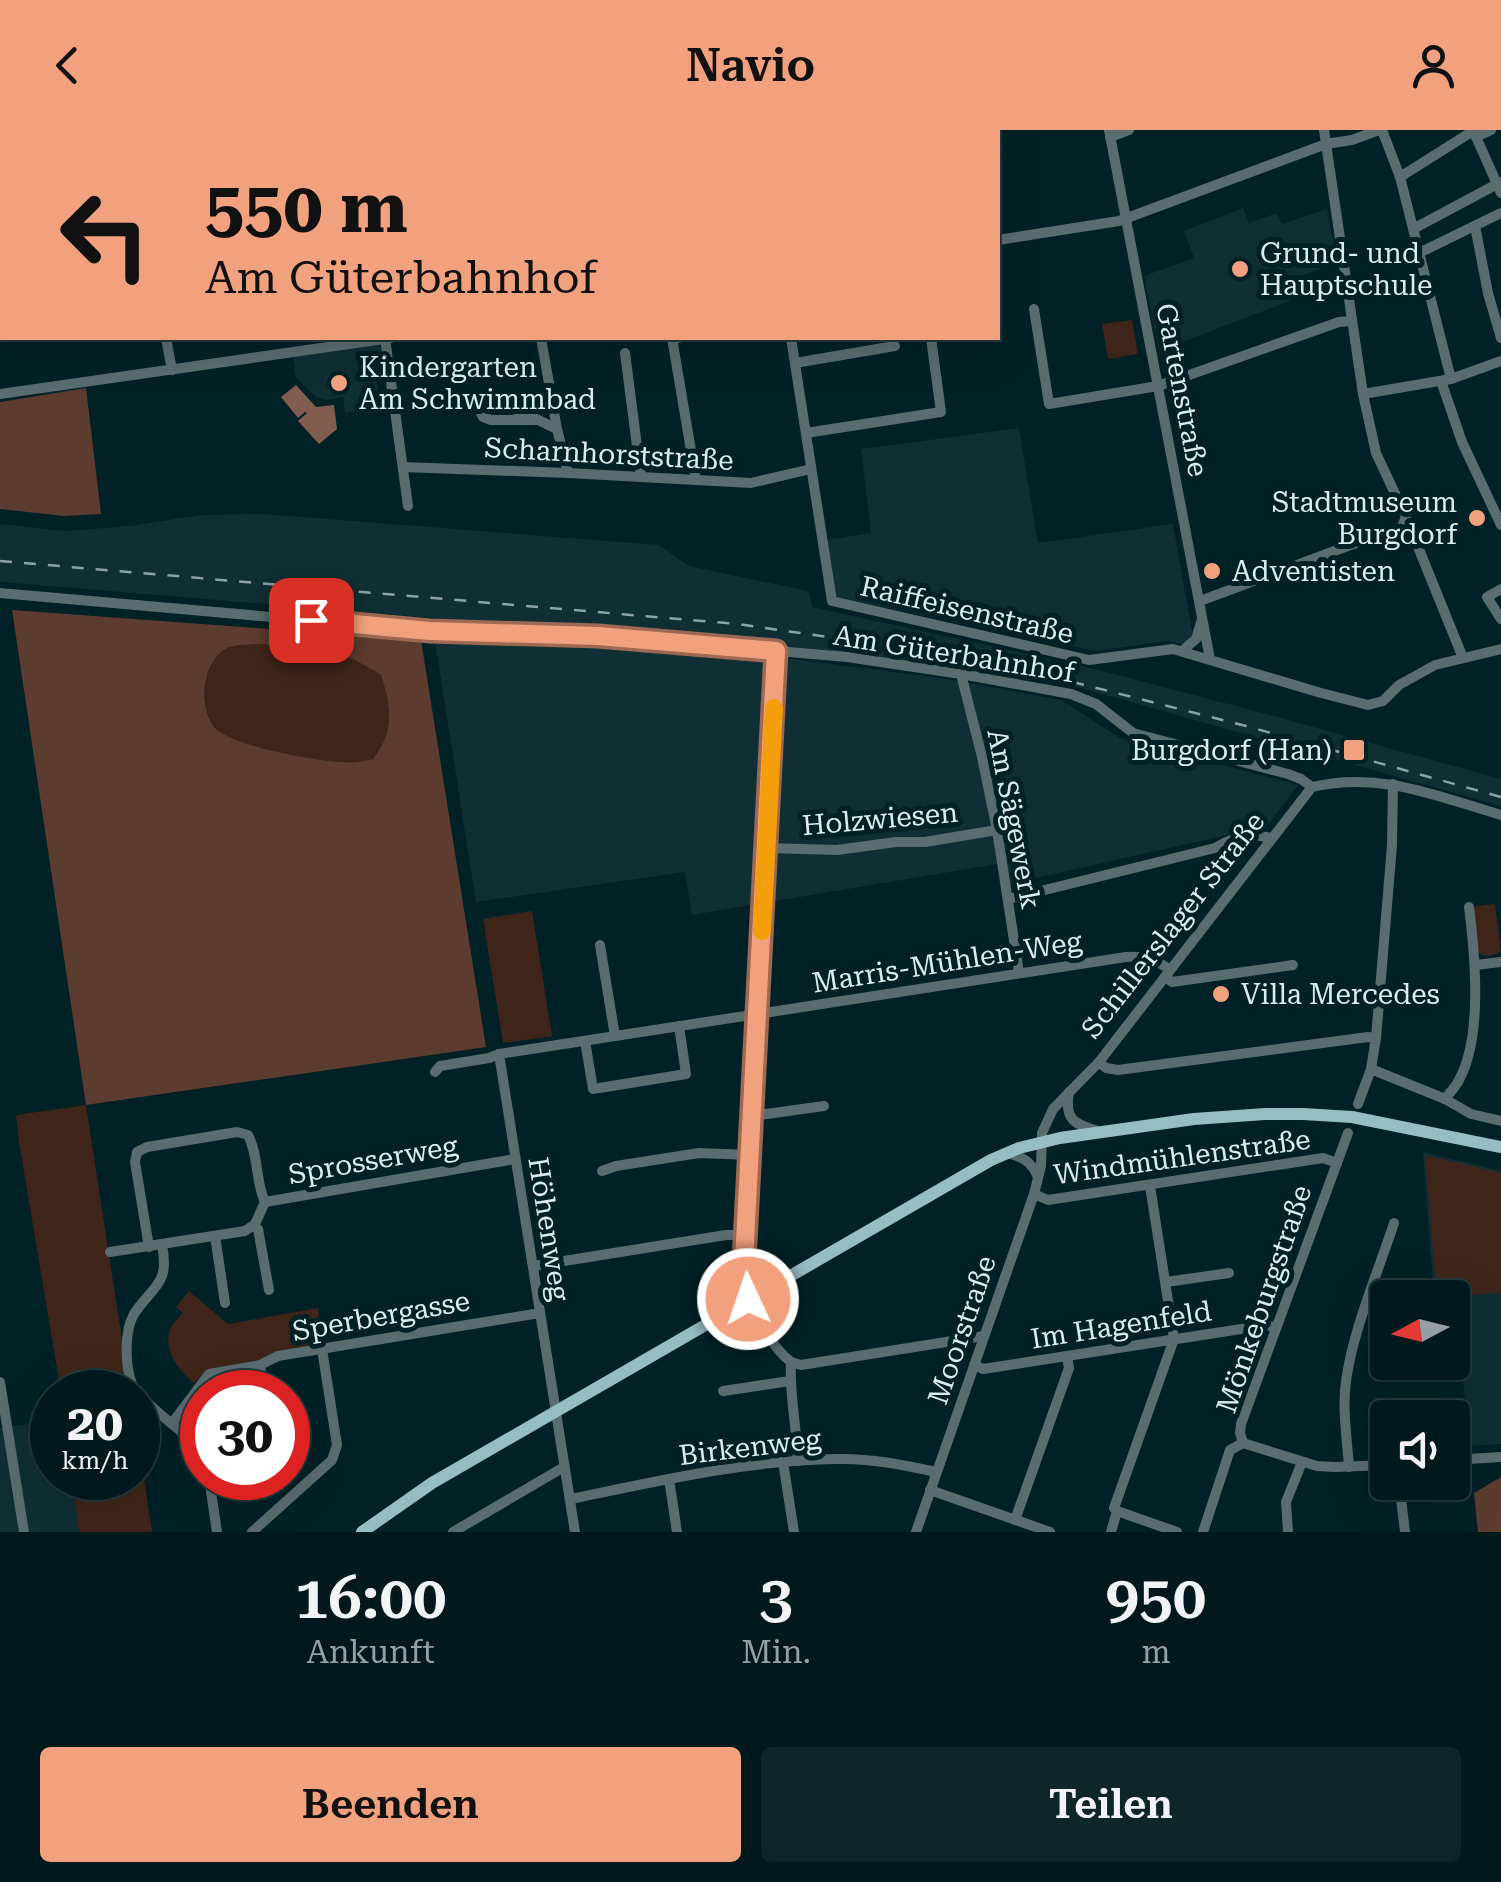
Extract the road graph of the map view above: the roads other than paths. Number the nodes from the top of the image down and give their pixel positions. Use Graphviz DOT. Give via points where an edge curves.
graph roads {
  1 [pos="1128,130"];
  2 [pos="1324,130"];
  3 [pos="1380,130"];
  4 [pos="1491,130"];
  5 [pos="1474,133"];
  6 [pos="1110,134"];
  7 [pos="1326,144"];
  8 [pos="1400,177"];
  9 [pos="1500,186"];
  10 [pos="1501,213"];
  11 [pos="1126,219"];
  12 [pos="1475,226"];
  13 [pos="1413,229"];
  14 [pos="1000,240"];
  15 [pos="1419,253"];
  16 [pos="1034,309"];
  17 [pos="1351,321"];
  18 [pos="1501,338"];
  19 [pos="166,340"];
  20 [pos="374,340"];
  21 [pos="387,340"];
  22 [pos="541,340"];
  23 [pos="672,340"];
  24 [pos="791,340"];
  25 [pos="931,340"];
  26 [pos="895,346"];
  27 [pos="625,353"];
  28 [pos="1501,361"];
  29 [pos="795,363"];
  30 [pos="172,370"];
  31 [pos="1446,380"];
  32 [pos="1158,386"];
  33 [pos="0,394"];
  34 [pos="1364,394"];
  35 [pos="538,420"];
  36 [pos="557,428"];
  37 [pos="806,433"];
  38 [pos="403,467"];
  39 [pos="811,469"];
  40 [pos="568,473"];
  41 [pos="641,477"];
  42 [pos="696,480"];
  43 [pos="408,506"];
  44 [pos="1501,525"];
  45 [pos="1401,529"];
  46 [pos="1501,589"];
  47 [pos="0,593"];
  48 [pos="1200,601"];
  49 [pos="1202,618"];
  50 [pos="1501,619"];
  51 [pos="1501,649"];
  52 [pos="776,651"];
  53 [pos="1182,651"];
  54 [pos="1463,658"];
  55 [pos="1210,659"];
  56 [pos="961,674"];
  57 [pos="1393,784"];
  58 [pos="1312,787"];
  59 [pos="1501,815"];
  60 [pos="997,830"];
  61 [pos="1272,838"];
  62 [pos="766,848"];
  63 [pos="1008,899"];
  64 [pos="1469,907"];
  65 [pos="600,945"];
  66 [pos="1501,962"];
  67 [pos="1293,964"];
  68 [pos="1476,966"];
  69 [pos="1019,973"];
  70 [pos="1167,974"];
  71 [pos="758,1014"];
  72 [pos="679,1026"];
  73 [pos="615,1036"];
  74 [pos="1376,1038"];
  75 [pos="584,1041"];
  76 [pos="499,1054"];
  77 [pos="1098,1062"];
  78 [pos="1371,1069"];
  79 [pos="436,1072"];
  80 [pos="1070,1091"];
  81 [pos="1445,1099"];
  82 [pos="1358,1104"];
  83 [pos="824,1106"];
  84 [pos="752,1116"];
  85 [pos="1501,1121"];
  86 [pos="1100,1132"];
  87 [pos="1348,1132"];
  88 [pos="1042,1141"];
  89 [pos="1501,1147"];
  90 [pos="1007,1153"];
  91 [pos="750,1155"];
  92 [pos="516,1159"];
  93 [pos="1337,1162"];
  94 [pos="602,1171"];
  95 [pos="1038,1178"];
  96 [pos="1150,1186"];
  97 [pos="1034,1194"];
  98 [pos="265,1202"];
  99 [pos="1394,1223"];
  100 [pos="253,1226"];
  101 [pos="214,1236"];
  102 [pos="746,1236"];
  103 [pos="162,1245"];
  104 [pos="149,1246"];
  105 [pos="110,1252"];
  106 [pos="533,1266"];
  107 [pos="1229,1273"];
  108 [pos="1166,1282"];
  109 [pos="269,1290"];
  110 [pos="748,1299"];
  111 [pos="224,1303"];
  112 [pos="540,1313"];
  113 [pos="1276,1328"];
  114 [pos="984,1336"];
  115 [pos="1174,1340"];
  116 [pos="322,1349"];
  117 [pos="1067,1357"];
  118 [pos="791,1362"];
  119 [pos="260,1365"];
  120 [pos="974,1366"];
  121 [pos="261,1370"];
  122 [pos="790,1381"];
  123 [pos="0,1382"];
  124 [pos="723,1390"];
  125 [pos="555,1412"];
  126 [pos="172,1422"];
  127 [pos="180,1429"];
  128 [pos="1243,1442"];
  129 [pos="1501,1457"];
  130 [pos="1470,1459"];
  131 [pos="798,1461"];
  132 [pos="783,1462"];
  133 [pos="1302,1462"];
  134 [pos="1370,1465"];
  135 [pos="564,1467"];
  136 [pos="1349,1467"];
  137 [pos="936,1472"];
  138 [pos="669,1479"];
  139 [pos="930,1490"];
  140 [pos="571,1499"];
  141 [pos="212,1500"];
  142 [pos="1401,1500"];
  143 [pos="1117,1512"];
  144 [pos="1020,1525"];
  145 [pos="24,1532"];
  146 [pos="216,1532"];
  147 [pos="252,1532"];
  148 [pos="362,1532"];
  149 [pos="453,1532"];
  150 [pos="576,1532"];
  151 [pos="677,1532"];
  152 [pos="794,1532"];
  153 [pos="916,1532"];
  154 [pos="1050,1532"];
  155 [pos="1110,1532"];
  156 [pos="1177,1532"];
  157 [pos="1203,1532"];
  158 [pos="1288,1532"];
  159 [pos="1405,1532"];
  1 -- 6 [label="street"];
  2 -- 7 [label="street"];
  3 -- 7 [label="street"];
  3 -- 8 [label="street"];
  4 -- 5 [label="street"];
  5 -- 8 [label="street"];
  5 -- 9 [label="street"];
  6 -- 11 [label="street, Gartenstraße"];
  7 -- 11 [label="street"];
  7 -- 17 [label="street"];
  8 -- 13 [label="street"];
  9 -- 13 [label="street"];
  10 -- 12 [label="street"];
  11 -- 14 [label="street"];
  11 -- 32 [label="street, Gartenstraße"];
  12 -- 15 [label="street"];
  12 -- 18 [label="street"];
  13 -- 15 [label="street"];
  15 -- 31 [label="street"];
  16 -- 32 [label="street" via="1049,404"];
  17 -- 32 [label="street"];
  17 -- 34 [label="street"];
  19 -- 30 [label="street"];
  20 -- 30 [label="street"];
  21 -- 38 [label="street"];
  22 -- 36 [label="street"];
  23 -- 42 [label="street"];
  24 -- 29 [label="street"];
  25 -- 37 [label="street" via="941,412"];
  26 -- 29 [label="street"];
  27 -- 41 [label="street"];
  28 -- 31 [label="street"];
  29 -- 37 [label="street"];
  30 -- 33 [label="street"];
  31 -- 34 [label="street"];
  31 -- 44 [label="street" via="1462,442"];
  32 -- 48 [label="street, Gartenstraße"];
  34 -- 45 [label="street" via="1376,453 1406,517"];
  35 -- 36 [label="street"];
  36 -- 40 [label="street"];
  37 -- 39 [label="street"];
  38 -- 40 [label="street, Scharnhorststraße"];
  38 -- 43 [label="street"];
  39 -- 42 [label="street, Scharnhorststraße" via="751,483"];
  39 -- 53 [label="street, Raiffeisenstraße" via="832,602 1089,660"];
  40 -- 41 [label="street, Scharnhorststraße"];
  41 -- 42 [label="street, Scharnhorststraße"];
  45 -- 48 [label="street"];
  45 -- 54 [label="street" via="1414,536"];
  46 -- 50 [label="street" via="1488,597"];
  47 -- 52 [label="street, Am Güterbahnhof" via="430,631"];
  48 -- 49 [label="street, Gartenstraße"];
  49 -- 53 [label="street" via="1196,639"];
  49 -- 55 [label="street, Gartenstraße"];
  51 -- 54 [label="street"];
  52 -- 56 [label="street, Am Güterbahnhof"];
  52 -- 62 [label="street"];
  53 -- 55 [label="street, Raiffeisenstraße"];
  54 -- 55 [label="street, Raiffeisenstraße" via="1416,674 1376,704"];
  56 -- 58 [label="street, Am Güterbahnhof" via="1071,694 1096,704 1132,733 1288,774"];
  56 -- 60 [label="street, Am Sägewerk"];
  57 -- 58 [label="street"];
  57 -- 59 [label="street"];
  57 -- 74 [label="street"];
  58 -- 61 [label="street, Schillerslager Straße"];
  60 -- 62 [label="street, Holzwiesen" via="837,850"];
  60 -- 63 [label="street, Am Sägewerk"];
  61 -- 63 [label="street" via="1254,833"];
  61 -- 70 [label="street, Schillerslager Straße"];
  62 -- 71 [label="street"];
  63 -- 69 [label="street, Am Sägewerk"];
  64 -- 68 [label="street"];
  65 -- 73 [label="street"];
  66 -- 68 [label="street"];
  67 -- 70 [label="street, Marris-Mühlen-Weg" via="1172,982"];
  68 -- 81 [label="street" via="1467,1057"];
  69 -- 70 [label="street, Marris-Mühlen-Weg" via="1138,956 1158,961"];
  69 -- 71 [label="street, Marris-Mühlen-Weg"];
  70 -- 77 [label="street, Schillerslager Straße"];
  71 -- 72 [label="street, Marris-Mühlen-Weg"];
  71 -- 84 [label="street"];
  72 -- 73 [label="street, Marris-Mühlen-Weg"];
  72 -- 75 [label="street" via="686,1074 593,1089"];
  73 -- 75 [label="street, Marris-Mühlen-Weg"];
  74 -- 77 [label="street" via="1118,1070"];
  74 -- 78 [label="street"];
  75 -- 76 [label="street, Marris-Mühlen-Weg"];
  76 -- 79 [label="street, Marris-Mühlen-Weg"];
  76 -- 92 [label="street, Höhenweg"];
  77 -- 80 [label="street, Schillerslager Straße"];
  78 -- 81 [label="street"];
  78 -- 82 [label="street"];
  80 -- 86 [label="street" via="1071,1118"];
  80 -- 88 [label="street, Schillerslager Straße" via="1053,1109"];
  81 -- 85 [label="street"];
  83 -- 84 [label="street"];
  84 -- 91 [label="street"];
  86 -- 88 [label="main road"];
  86 -- 89 [label="main road" via="1303,1114 1352,1117"];
  87 -- 93 [label="street, Mönkeburgstraße"];
  88 -- 90 [label="main road"];
  88 -- 95 [label="street, Moorstraße"];
  90 -- 95 [label="street" via="1027,1160"];
  90 -- 110 [label="main road"];
  91 -- 94 [label="street" via="699,1153"];
  91 -- 102 [label="street"];
  92 -- 98 [label="street, Sprosserweg"];
  92 -- 106 [label="street, Höhenweg"];
  93 -- 96 [label="street, Windmühlenstraße" via="1323,1158"];
  93 -- 113 [label="street, Mönkeburgstraße"];
  95 -- 97 [label="street, Moorstraße"];
  96 -- 97 [label="street, Windmühlenstraße" via="1048,1200"];
  96 -- 108 [label="street"];
  97 -- 114 [label="street, Moorstraße"];
  98 -- 100 [label="street, Sprosserweg"];
  98 -- 104 [label="street" via="248,1135 147,1148 135,1162"];
  99 -- 136 [label="street" via="1345,1384"];
  100 -- 101 [label="street"];
  100 -- 109 [label="street"];
  101 -- 103 [label="street"];
  101 -- 111 [label="street"];
  102 -- 106 [label="street"];
  102 -- 110 [label="street"];
  103 -- 104 [label="street"];
  103 -- 126 [label="street" via="163,1277 135,1313 126,1349 132,1385"];
  104 -- 105 [label="street"];
  106 -- 112 [label="street, Höhenweg"];
  107 -- 108 [label="street"];
  108 -- 115 [label="street"];
  110 -- 118 [label="street"];
  110 -- 125 [label="main road"];
  112 -- 116 [label="street, Sperbergasse"];
  112 -- 125 [label="street, Höhenweg"];
  113 -- 115 [label="street, Im Hagenfeld"];
  113 -- 128 [label="street, Mönkeburgstraße" via="1241,1424"];
  114 -- 118 [label="street"];
  114 -- 120 [label="street, Moorstraße"];
  115 -- 117 [label="street, Im Hagenfeld"];
  115 -- 143 [label="street"];
  116 -- 119 [label="street, Sperbergasse"];
  116 -- 147 [label="street" via="337,1445 332,1460"];
  117 -- 120 [label="street, Im Hagenfeld"];
  117 -- 144 [label="street"];
  118 -- 122 [label="street"];
  119 -- 121 [label="street, Sperbergasse"];
  119 -- 126 [label="street" via="209,1374"];
  120 -- 137 [label="street, Moorstraße"];
  122 -- 124 [label="street"];
  122 -- 131 [label="street"];
  123 -- 145 [label="street"];
  125 -- 135 [label="street, Höhenweg"];
  125 -- 148 [label="main road" via="432,1482"];
  126 -- 127 [label="street"];
  128 -- 133 [label="street"];
  128 -- 157 [label="street, Mönkeburgstraße" via="1230,1450"];
  129 -- 130 [label="street"];
  131 -- 132 [label="street, Birkenweg"];
  131 -- 137 [label="street, Birkenweg" via="840,1458"];
  132 -- 138 [label="street, Birkenweg"];
  132 -- 152 [label="street"];
  133 -- 136 [label="street"];
  133 -- 158 [label="street" via="1286,1502"];
  134 -- 136 [label="street"];
  135 -- 140 [label="street, Höhenweg"];
  135 -- 149 [label="street"];
  137 -- 139 [label="street, Moorstraße"];
  138 -- 140 [label="street, Birkenweg"];
  138 -- 151 [label="street"];
  139 -- 144 [label="street"];
  139 -- 153 [label="street, Moorstraße"];
  140 -- 150 [label="street, Höhenweg"];
  141 -- 146 [label="street"];
  142 -- 159 [label="street"];
  143 -- 155 [label="street"];
  143 -- 156 [label="street"];
  144 -- 154 [label="street"];
}
